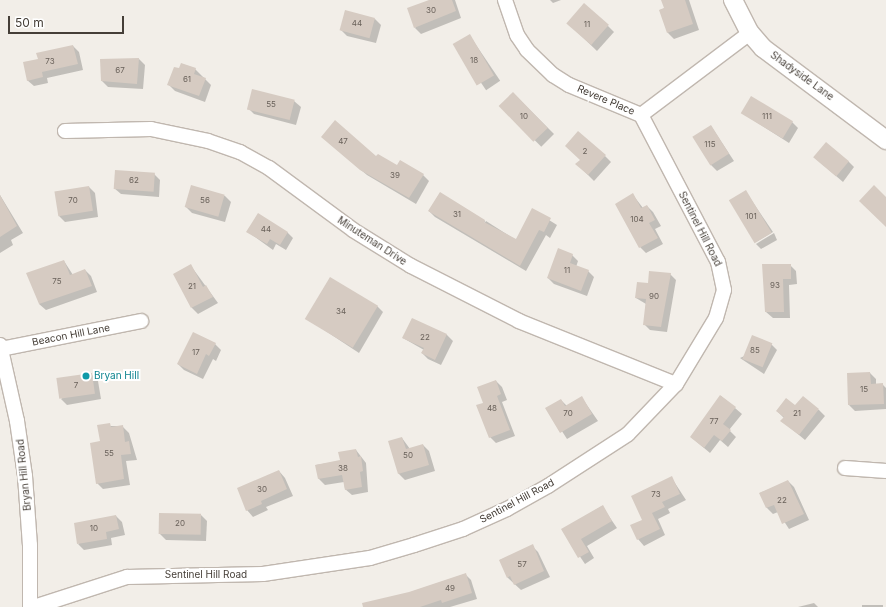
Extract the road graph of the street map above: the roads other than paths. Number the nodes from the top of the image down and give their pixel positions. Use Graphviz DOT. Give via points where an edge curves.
graph roads {
  1 [pos="504,0"];
  2 [pos="733,0"];
  3 [pos="750,33"];
  4 [pos="641,115"];
  5 [pos="65,131"];
  6 [pos="886,140"];
  7 [pos="141,321"];
  8 [pos="1,347"];
  9 [pos="676,384"];
  10 [pos="845,468"];
  11 [pos="886,470"];
  12 [pos="30,607"];
  13 [pos="34,607"];
  1 -- 4 [label="street, Revere Place" via="517,35 544,68 569,85"];
  2 -- 3 [label="street, Shadyside Lane"];
  3 -- 4 [label="street, Revere Place"];
  3 -- 6 [label="street, Shadyside Lane" via="763,48"];
  4 -- 9 [label="street, Sentinel Hill Road" via="722,275 724,290 716,318"];
  5 -- 9 [label="street, Minuteman Drive" via="151,130 208,140 240,152 269,168 353,230 411,266 519,321"];
  7 -- 8 [label="street, Beacon Hill Lane"];
  8 -- 12 [label="street, Bryan Hill Road" via="18,421 25,476 30,544"];
  9 -- 13 [label="street, Sentinel Hill Road" via="645,419 610,448 534,494 463,529 370,558 263,574 127,577"];
  10 -- 11 [label="street"];
}
